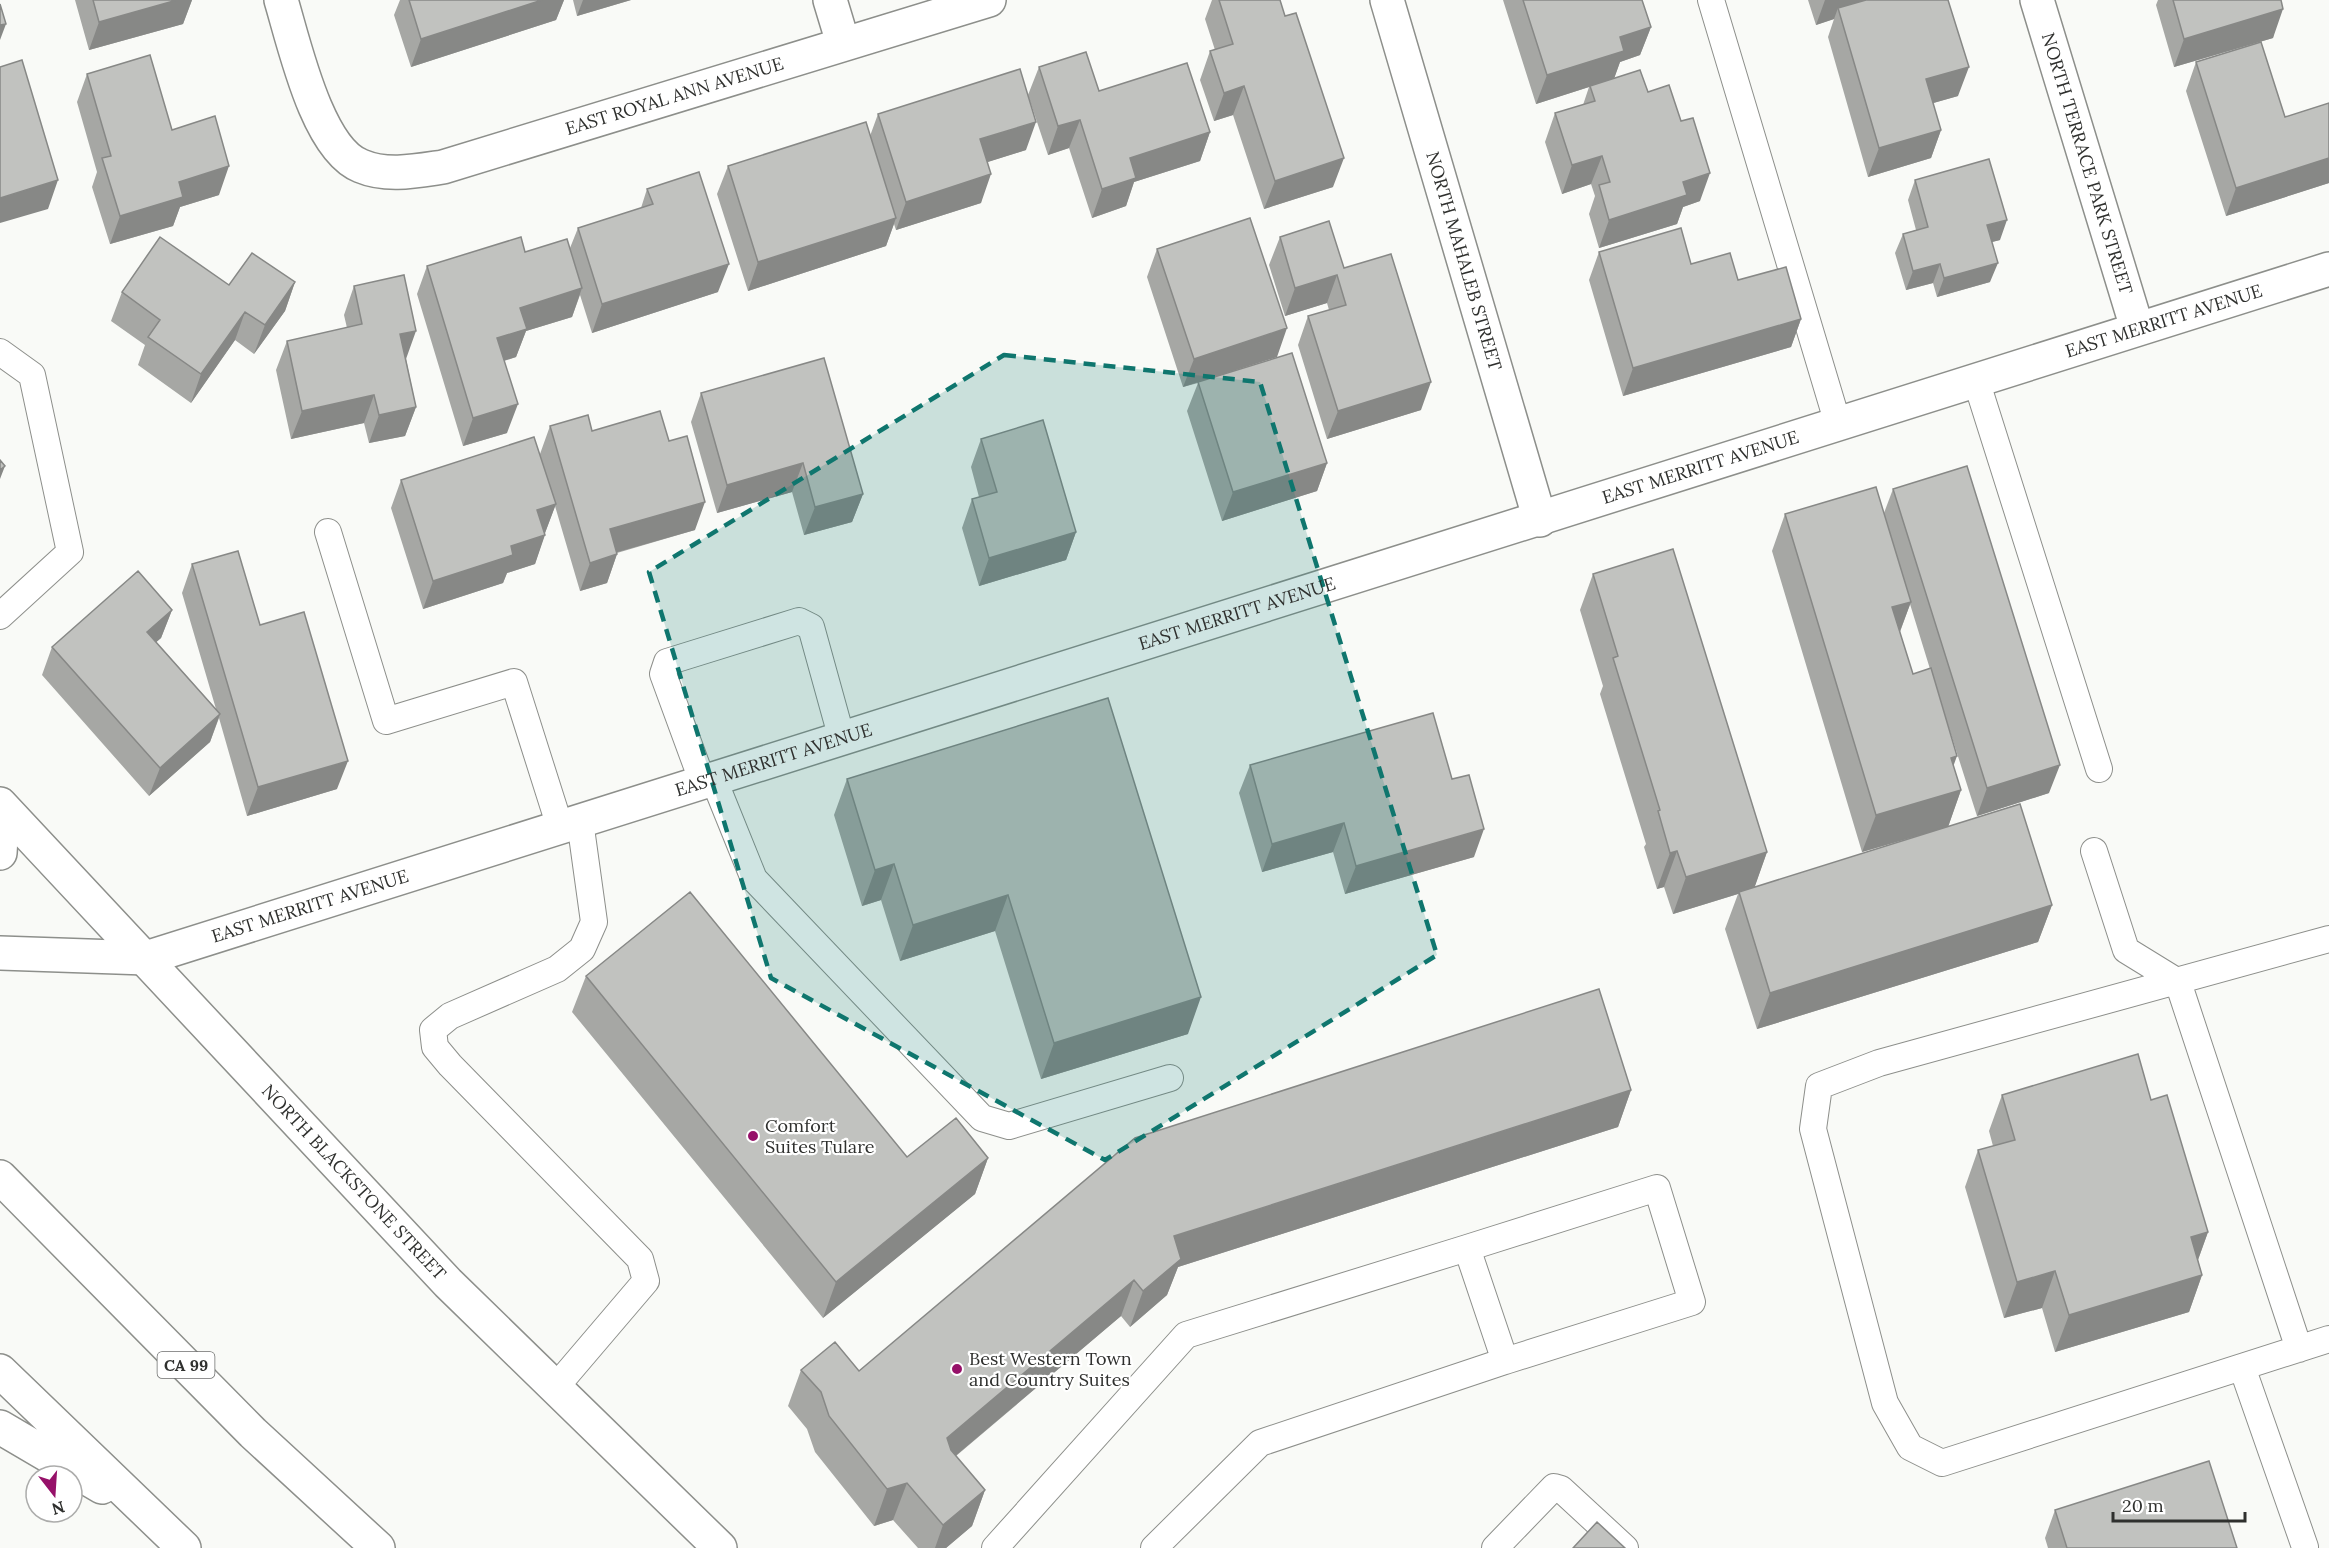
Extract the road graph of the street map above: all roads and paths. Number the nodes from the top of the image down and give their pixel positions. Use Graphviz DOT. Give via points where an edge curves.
graph roads {
  1 [pos="281,0"];
  2 [pos="830,0"];
  3 [pos="989,0"];
  4 [pos="1387,0"];
  5 [pos="1711,0"];
  6 [pos="2037,0"];
  7 [pos="843,44"];
  8 [pos="2329,269"];
  9 [pos="2137,328"];
  10 [pos="0,352"];
  11 [pos="1976,380"];
  12 [pos="1838,424"];
  13 [pos="1540,520"];
  14 [pos="328,532"];
  15 [pos="0,616"];
  16 [pos="842,739"];
  17 [pos="2099,770"];
  18 [pos="708,781"];
  19 [pos="2,806"];
  20 [pos="570,824"];
  21 [pos="2094,851"];
  22 [pos="0,853"];
  23 [pos="2329,939"];
  24 [pos="0,953"];
  25 [pos="146,958"];
  26 [pos="2178,981"];
  27 [pos="1170,1078"];
  28 [pos="0,1177"];
  29 [pos="1467,1248"];
  30 [pos="2329,1340"];
  31 [pos="2299,1349"];
  32 [pos="1504,1361"];
  33 [pos="2242,1367"];
  34 [pos="0,1371"];
  35 [pos="554,1389"];
  36 [pos="0,1426"];
  37 [pos="150,1516"];
  38 [pos="2305,1547"];
  39 [pos="184,1548"];
  40 [pos="378,1548"];
  41 [pos="720,1548"];
  42 [pos="995,1548"];
  43 [pos="1154,1548"];
  44 [pos="1495,1548"];
  45 [pos="1625,1548"];
  1 -- 7 [label="main road, EAST ROYAL ANN AVENUE" via="314,108 332,142 360,166 398,173 443,168"];
  2 -- 7 [label="main road"];
  3 -- 7 [label="main road, EAST ROYAL ANN AVENUE"];
  4 -- 13 [label="main road, NORTH MAHALEB STREET"];
  5 -- 12 [label="lane"];
  6 -- 9 [label="main road, NORTH TERRACE PARK STREET"];
  8 -- 9 [label="main road, EAST MERRITT AVENUE"];
  9 -- 11 [label="main road, EAST MERRITT AVENUE"];
  10 -- 15 [label="lane" via="32,375 70,552"];
  11 -- 12 [label="main road, EAST MERRITT AVENUE"];
  11 -- 17 [label="lane"];
  12 -- 13 [label="main road, EAST MERRITT AVENUE"];
  13 -- 16 [label="main road, EAST MERRITT AVENUE"];
  14 -- 20 [label="lane" via="386,722 514,682"];
  16 -- 18 [label="main road, EAST MERRITT AVENUE"];
  16 -- 18 [label="lane" via="811,627 799,621 667,662 663,674"];
  18 -- 20 [label="main road, EAST MERRITT AVENUE"];
  18 -- 27 [label="lane" via="754,879 982,1118 1009,1126"];
  19 -- 22 [label="main road"];
  19 -- 25 [label="main road, NORTH BLACKSTONE STREET"];
  20 -- 25 [label="main road, EAST MERRITT AVENUE"];
  20 -- 35 [label="lane" via="594,922 582,949 557,969 450,1016 433,1030 435,1047 450,1065 640,1258 646,1281"];
  21 -- 26 [label="lane" via="2127,950"];
  23 -- 26 [label="lane"];
  24 -- 25 [label="main road, EAST MERRITT AVENUE"];
  25 -- 35 [label="main road, NORTH BLACKSTONE STREET" via="448,1283"];
  26 -- 31 [label="lane"];
  26 -- 33 [label="lane" via="1879,1063 1819,1086 1813,1129 1885,1403 1910,1447 1942,1463"];
  28 -- 40 [label="main road, CA 99" via="253,1433"];
  29 -- 32 [label="lane"];
  29 -- 32 [label="lane" via="1657,1188 1692,1302"];
  29 -- 42 [label="lane" via="1186,1335"];
  30 -- 31 [label="lane"];
  31 -- 33 [label="lane"];
  32 -- 43 [label="lane" via="1260,1443"];
  33 -- 38 [label="lane"];
  34 -- 37 [label="main road"];
  35 -- 41 [label="main road, NORTH BLACKSTONE STREET"];
  36 -- 37 [label="main road"];
  37 -- 39 [label="main road"];
  44 -- 45 [label="lane" via="1554,1487 1561,1489"];
}
